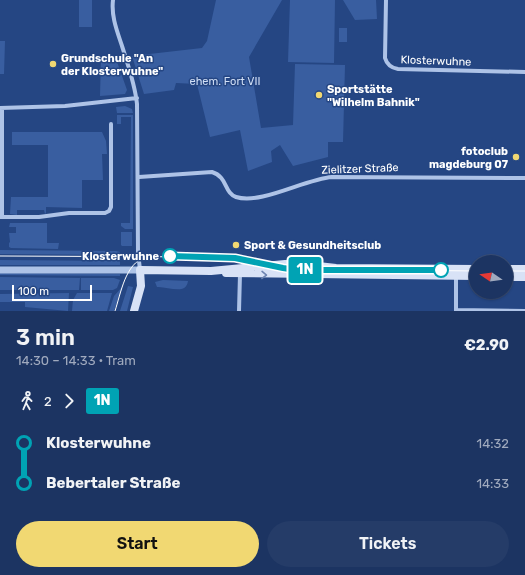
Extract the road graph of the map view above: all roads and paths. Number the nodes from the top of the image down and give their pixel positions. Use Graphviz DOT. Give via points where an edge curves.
graph roads {
  1 [pos="113,0"];
  2 [pos="386,0"];
  3 [pos="525,72"];
  4 [pos="137,98"];
  5 [pos="1,108"];
  6 [pos="112,124"];
  7 [pos="139,177"];
  8 [pos="525,178"];
  9 [pos="1,217"];
  10 [pos="469,269"];
  11 [pos="513,269"];
  12 [pos="525,269"];
  13 [pos="0,270"];
  14 [pos="140,270"];
  15 [pos="211,271"];
  16 [pos="240,274"];
  17 [pos="456,276"];
  18 [pos="469,276"];
  19 [pos="513,276"];
  20 [pos="525,277"];
  21 [pos="134,311"];
  22 [pos="239,311"];
  23 [pos="456,311"];
  24 [pos="525,311"];
  1 -- 4 [label="street" via="114,22"];
  2 -- 3 [label="street, Klosterwuhne" via="386,58 392,67"];
  4 -- 5 [label="street" via="65,106"];
  4 -- 7 [label="street"];
  5 -- 9 [label="street"];
  6 -- 9 [label="street" via="109,212"];
  7 -- 8 [label="street, Zielitzer Straße" via="212,172 222,178 232,195 245,198 264,196 310,181 332,177"];
  7 -- 14 [label="street"];
  10 -- 15 [label="main road" via="336,268 285,264"];
  11 -- 12 [label="main road"];
  13 -- 14 [label="street"];
  14 -- 15 [label="main road"];
  14 -- 21 [label="main road" via="141,285"];
  15 -- 16 [label="main road"];
  16 -- 17 [label="main road, one-way"];
  16 -- 22 [label="street"];
  17 -- 18 [label="main road"];
  17 -- 23 [label="street"];
  19 -- 20 [label="main road"];
  23 -- 24 [label="street"];
}
